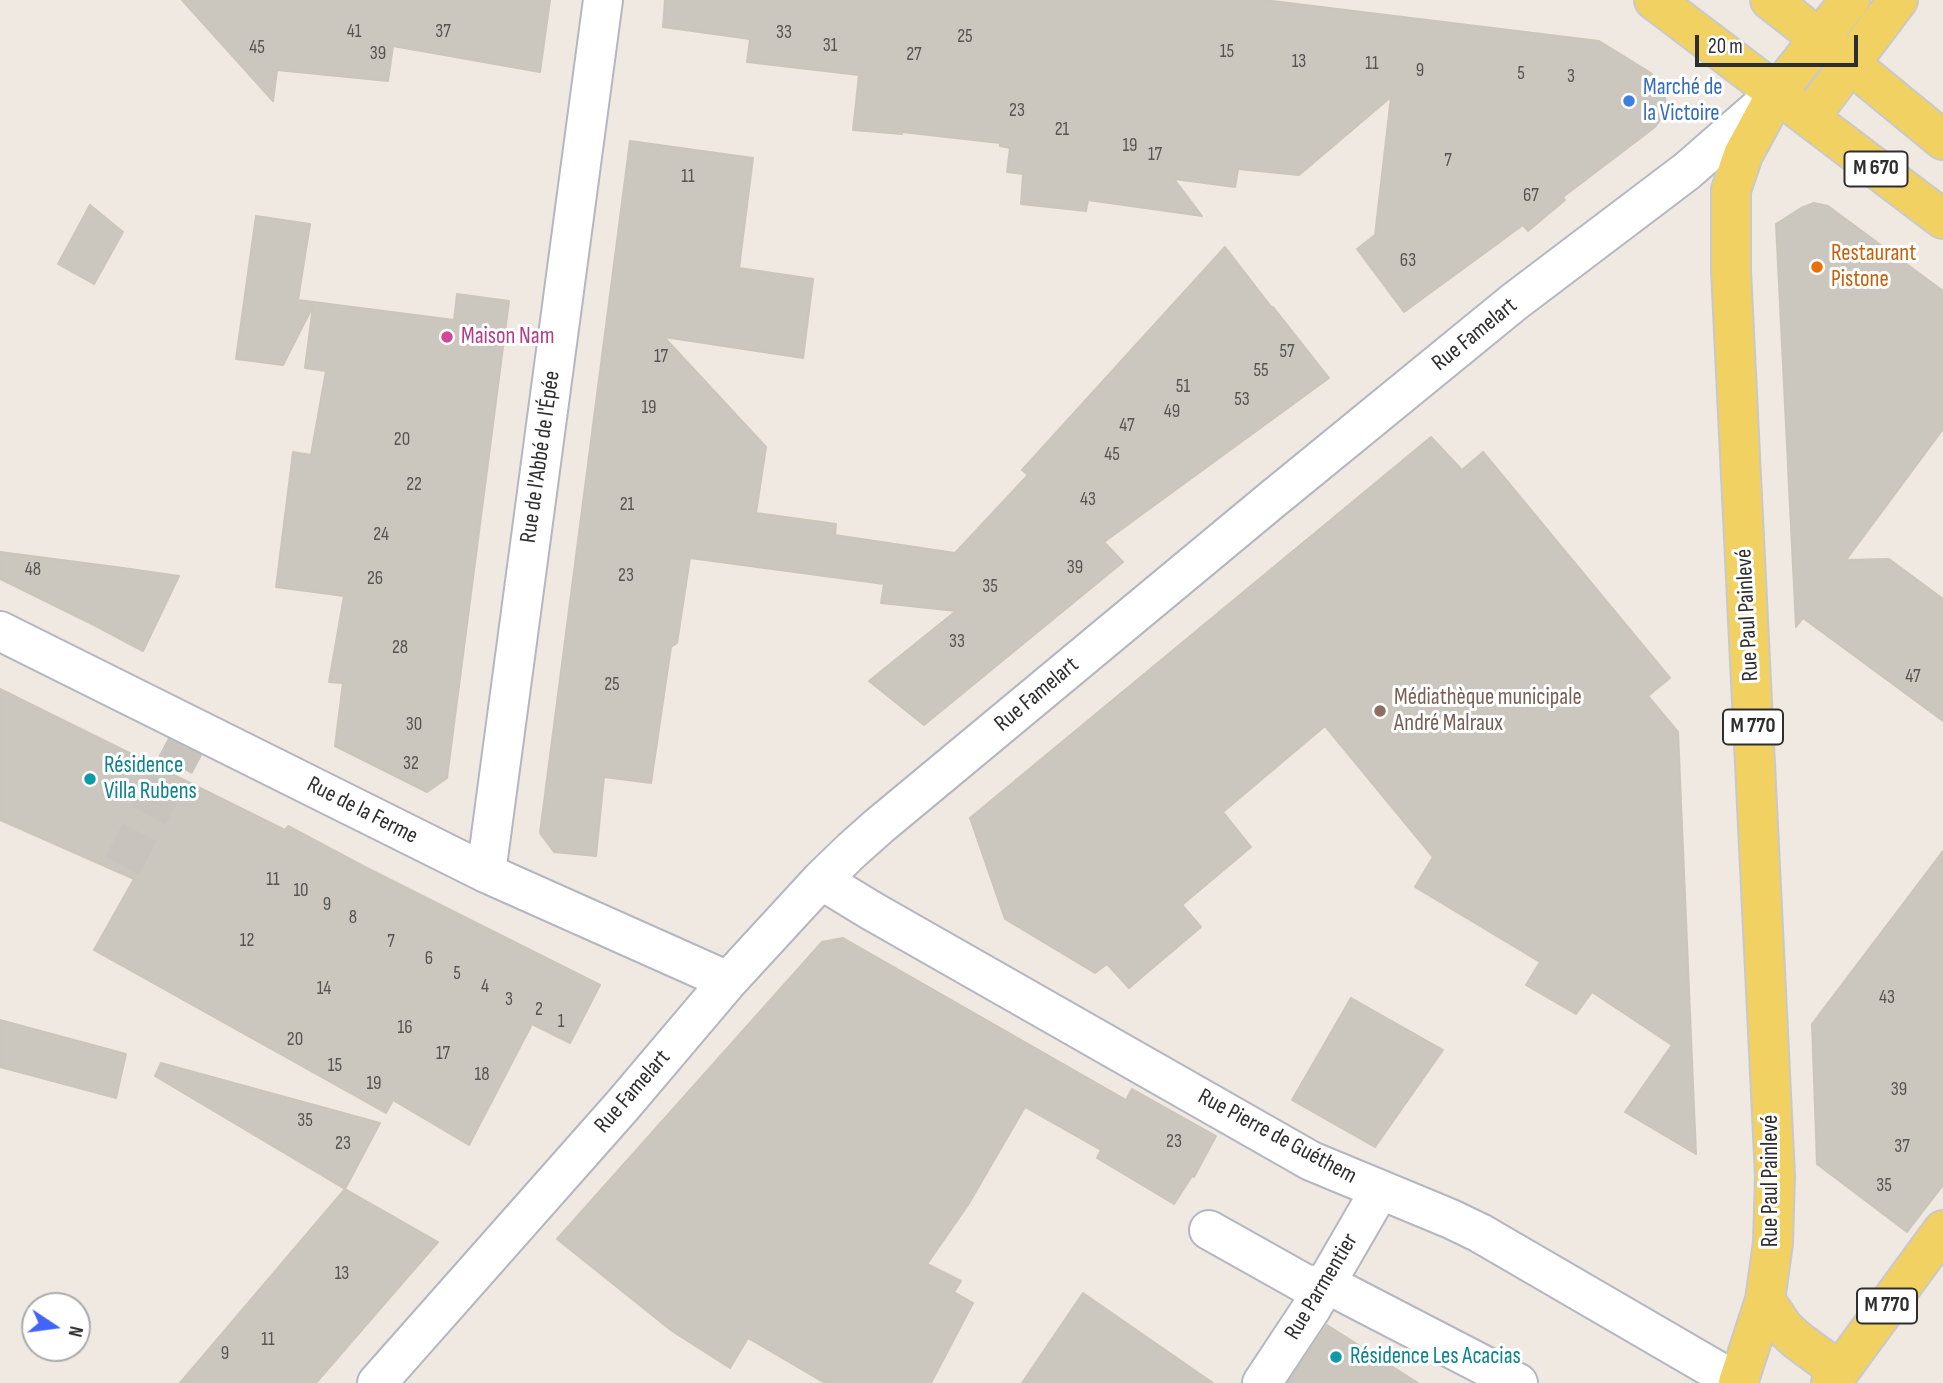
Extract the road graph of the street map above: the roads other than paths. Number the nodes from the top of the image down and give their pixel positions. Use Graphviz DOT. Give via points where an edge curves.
graph roads {
  1 [pos="603,0"];
  2 [pos="1654,0"];
  3 [pos="1770,0"];
  4 [pos="1850,0"];
  5 [pos="1898,0"];
  6 [pos="1820,39"];
  7 [pos="1850,64"];
  8 [pos="1777,92"];
  9 [pos="1810,117"];
  10 [pos="1943,140"];
  11 [pos="1943,219"];
  12 [pos="0,631"];
  13 [pos="486,873"];
  14 [pos="821,880"];
  15 [pos="728,981"];
  16 [pos="1380,1190"];
  17 [pos="1209,1230"];
  18 [pos="1943,1230"];
  19 [pos="1327,1284"];
  20 [pos="1765,1300"];
  21 [pos="1842,1379"];
  22 [pos="377,1383"];
  23 [pos="1262,1383"];
  24 [pos="1518,1383"];
  25 [pos="1738,1383"];
  1 -- 13 [label="street, Rue de l'Abbé de l'Épée"];
  2 -- 8 [label="main road"];
  3 -- 6 [label="main road"];
  4 -- 6 [label="main road, Rue Paul Painlevé"];
  5 -- 7 [label="main road"];
  6 -- 7 [label="main road, M 670"];
  6 -- 8 [label="main road, Rue Paul Painlevé / M 770"];
  7 -- 9 [label="main road"];
  7 -- 10 [label="main road, M 670"];
  8 -- 9 [label="main road, M 670"];
  8 -- 14 [label="street, Rue Famelart" via="1686,171 1514,302 1268,503 879,826"];
  8 -- 20 [label="main road, Rue Paul Painlevé / M 770" via="1743,156 1731,190 1730,216 1775,1176"];
  9 -- 11 [label="main road, M 670"];
  12 -- 13 [label="street, Rue de la Ferme"];
  13 -- 15 [label="street, Rue de la Ferme"];
  14 -- 15 [label="street, Rue Famelart"];
  14 -- 16 [label="street, Rue Pierre de Guéthem" via="1311,1161"];
  15 -- 22 [label="street, Rue Famelart"];
  16 -- 19 [label="street, Rue Parmentier"];
  16 -- 25 [label="street, Rue Pierre de Guéthem" via="1480,1233"];
  17 -- 19 [label="street" via="1307,1285"];
  18 -- 21 [label="main road, M 770"];
  19 -- 23 [label="street, Rue Parmentier"];
  19 -- 24 [label="street"];
  20 -- 21 [label="main road" via="1784,1328"];
  20 -- 25 [label="main road, M 770"];
}
